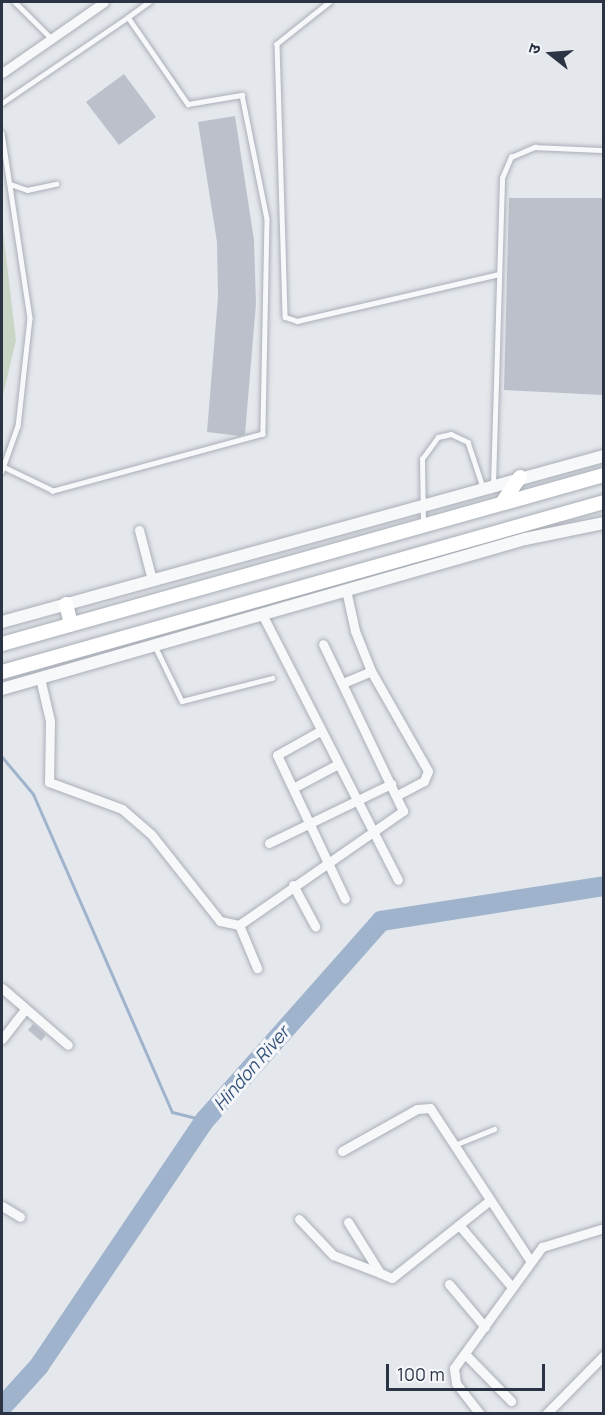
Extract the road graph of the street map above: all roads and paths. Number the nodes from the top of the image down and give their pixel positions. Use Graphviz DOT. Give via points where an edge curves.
graph roads {
  1 [pos="15,2"];
  2 [pos="104,2"];
  3 [pos="148,2"];
  4 [pos="330,2"];
  5 [pos="128,17"];
  6 [pos="51,38"];
  7 [pos="2,73"];
  8 [pos="2,103"];
  9 [pos="2,133"];
  10 [pos="603,150"];
  11 [pos="10,184"];
  12 [pos="56,184"];
  13 [pos="499,274"];
  14 [pos="603,456"];
  15 [pos="2,469"];
  16 [pos="603,475"];
  17 [pos="520,477"];
  18 [pos="488,485"];
  19 [pos="504,500"];
  20 [pos="603,502"];
  21 [pos="419,505"];
  22 [pos="423,523"];
  23 [pos="603,523"];
  24 [pos="139,530"];
  25 [pos="152,580"];
  26 [pos="346,590"];
  27 [pos="66,604"];
  28 [pos="264,618"];
  29 [pos="2,622"];
  30 [pos="71,624"];
  31 [pos="2,644"];
  32 [pos="323,645"];
  33 [pos="155,646"];
  34 [pos="372,671"];
  35 [pos="2,672"];
  36 [pos="40,678"];
  37 [pos="272,678"];
  38 [pos="343,683"];
  39 [pos="2,689"];
  40 [pos="320,731"];
  41 [pos="336,765"];
  42 [pos="391,784"];
  43 [pos="292,788"];
  44 [pos="398,795"];
  45 [pos="355,804"];
  46 [pos="309,828"];
  47 [pos="373,836"];
  48 [pos="269,843"];
  49 [pos="326,862"];
  50 [pos="398,880"];
  51 [pos="293,885"];
  52 [pos="345,899"];
  53 [pos="238,925"];
  54 [pos="315,927"];
  55 [pos="257,968"];
  56 [pos="2,988"];
  57 [pos="25,1010"];
  58 [pos="2,1039"];
  59 [pos="68,1045"];
  60 [pos="494,1129"];
  61 [pos="457,1144"];
  62 [pos="342,1151"];
  63 [pos="490,1200"];
  64 [pos="2,1206"];
  65 [pos="20,1217"];
  66 [pos="298,1219"];
  67 [pos="348,1222"];
  68 [pos="459,1225"];
  69 [pos="603,1228"];
  70 [pos="530,1260"];
  71 [pos="380,1273"];
  72 [pos="449,1284"];
  73 [pos="512,1287"];
  74 [pos="485,1328"];
  75 [pos="465,1354"];
  76 [pos="603,1355"];
  77 [pos="511,1401"];
  78 [pos="480,1413"];
  79 [pos="546,1413"];
  1 -- 6 [label="lane"];
  2 -- 6 [label="street"];
  3 -- 5 [label="lane"];
  4 -- 13 [label="lane" via="277,44 285,317 297,321"];
  5 -- 8 [label="lane"];
  5 -- 15 [label="lane" via="188,104 242,95 267,219 263,434 53,491"];
  6 -- 7 [label="street"];
  9 -- 11 [label="lane"];
  10 -- 13 [label="lane" via="535,147 511,157 502,178"];
  11 -- 12 [label="lane" via="27,190"];
  11 -- 15 [label="lane" via="30,318 18,426"];
  13 -- 18 [label="lane"];
  14 -- 17 [label="street"];
  16 -- 19 [label="main road"];
  17 -- 18 [label="street"];
  17 -- 19 [label="main road"];
  18 -- 21 [label="street"];
  18 -- 21 [label="lane" via="468,442 445,434 424,452"];
  19 -- 22 [label="main road"];
  20 -- 35 [label="main road"];
  21 -- 22 [label="lane"];
  21 -- 25 [label="street"];
  22 -- 30 [label="main road"];
  23 -- 26 [label="street"];
  24 -- 25 [label="street"];
  25 -- 27 [label="street"];
  26 -- 28 [label="street"];
  26 -- 34 [label="street" via="354,631"];
  27 -- 29 [label="street"];
  27 -- 30 [label="main road"];
  28 -- 33 [label="street"];
  28 -- 40 [label="street"];
  30 -- 31 [label="main road"];
  32 -- 38 [label="street"];
  33 -- 36 [label="street"];
  33 -- 37 [label="lane" via="182,701"];
  34 -- 38 [label="street"];
  34 -- 44 [label="street" via="428,771 424,781"];
  36 -- 39 [label="street"];
  36 -- 53 [label="street" via="50,720 49,782 122,809 151,834 220,921"];
  38 -- 42 [label="street"];
  40 -- 41 [label="street"];
  40 -- 43 [label="street" via="277,752"];
  41 -- 43 [label="street"];
  41 -- 45 [label="street"];
  42 -- 44 [label="street"];
  42 -- 45 [label="street"];
  43 -- 46 [label="street"];
  44 -- 47 [label="street" via="401,817"];
  45 -- 46 [label="street"];
  45 -- 47 [label="street"];
  46 -- 48 [label="street"];
  46 -- 49 [label="street"];
  47 -- 49 [label="street"];
  47 -- 50 [label="street"];
  49 -- 51 [label="street"];
  49 -- 52 [label="street"];
  51 -- 53 [label="street"];
  51 -- 54 [label="street"];
  53 -- 55 [label="street"];
  56 -- 57 [label="street"];
  57 -- 58 [label="street"];
  57 -- 59 [label="street"];
  60 -- 61 [label="lane"];
  61 -- 62 [label="street" via="436,1111 424,1107"];
  61 -- 63 [label="street"];
  63 -- 68 [label="street"];
  63 -- 70 [label="street"];
  64 -- 65 [label="street"];
  66 -- 71 [label="street" via="333,1255"];
  67 -- 71 [label="street"];
  68 -- 71 [label="street" via="398,1276"];
  68 -- 73 [label="street"];
  69 -- 70 [label="street" via="551,1241"];
  70 -- 73 [label="street"];
  72 -- 74 [label="street"];
  73 -- 74 [label="street"];
  74 -- 75 [label="street"];
  75 -- 77 [label="street"];
  75 -- 78 [label="street" via="453,1375"];
  76 -- 79 [label="street"];
}
